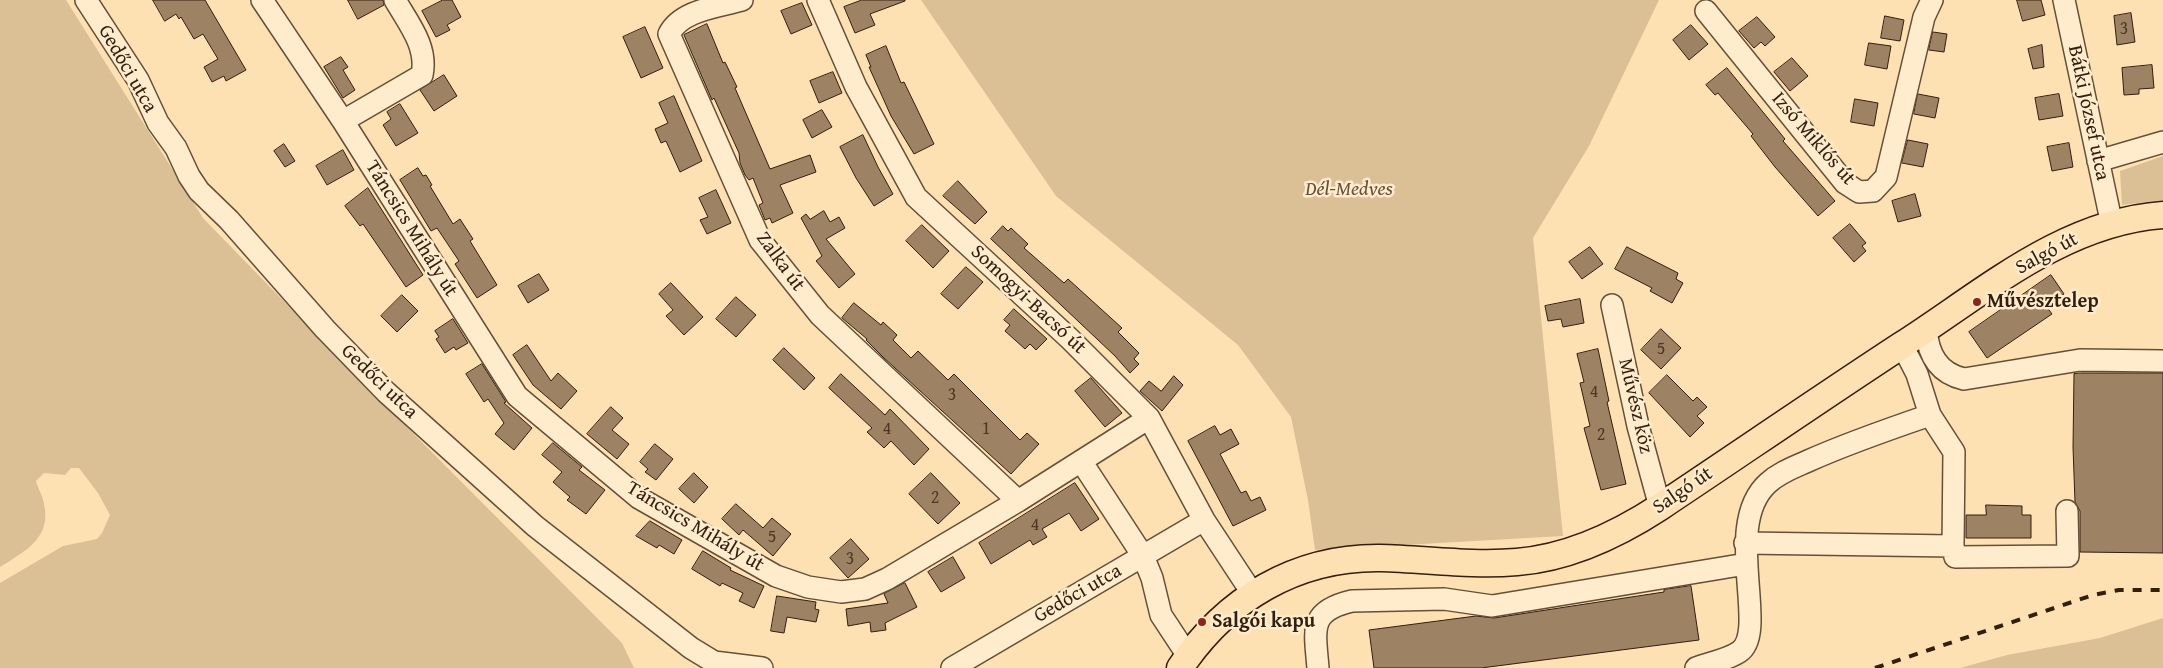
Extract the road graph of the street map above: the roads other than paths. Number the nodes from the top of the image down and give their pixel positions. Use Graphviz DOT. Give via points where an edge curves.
graph roads {
  1 [pos="86,0"];
  2 [pos="262,0"];
  3 [pos="395,0"];
  4 [pos="742,0"];
  5 [pos="818,0"];
  6 [pos="1932,0"];
  7 [pos="2064,0"];
  8 [pos="1706,11"];
  9 [pos="343,121"];
  10 [pos="2163,142"];
  11 [pos="2098,161"];
  12 [pos="2163,215"];
  13 [pos="2112,225"];
  14 [pos="1612,305"];
  15 [pos="1926,329"];
  16 [pos="1902,346"];
  17 [pos="2163,361"];
  18 [pos="1930,415"];
  19 [pos="1149,418"];
  20 [pos="1081,461"];
  21 [pos="1018,501"];
  22 [pos="1660,507"];
  23 [pos="2067,511"];
  24 [pos="1204,520"];
  25 [pos="1745,543"];
  26 [pos="1954,546"];
  27 [pos="1143,556"];
  28 [pos="1746,564"];
  29 [pos="1252,593"];
  30 [pos="1184,662"];
  31 [pos="762,668"];
  32 [pos="952,668"];
  33 [pos="1318,668"];
  34 [pos="1696,668"];
  1 -- 31 [label="street, Gedőci utca" via="138,80 158,123 176,148 199,191 386,392 535,526 691,648 714,662"];
  2 -- 9 [label="street, Táncsics Mihály út"];
  3 -- 9 [label="street" via="422,48 425,61 422,75"];
  4 -- 21 [label="street, Zalka út" via="683,18 669,34 760,240 820,315"];
  5 -- 19 [label="street, Somogyi-Bacsó út" via="856,87 916,196 1070,339"];
  6 -- 8 [label="street, Izsó Miklós út" via="1924,17 1886,177 1873,191 1859,192 1845,183"];
  7 -- 11 [label="street, Bátki József utca"];
  9 -- 21 [label="street, Táncsics Mihály út" via="517,396 639,498 776,576 808,588 841,592 865,589 888,579"];
  10 -- 11 [label="street"];
  11 -- 13 [label="street, Bátki József utca"];
  12 -- 13 [label="main road, Salgó út"];
  13 -- 15 [label="main road, Salgó út" via="2081,234 2051,248"];
  14 -- 22 [label="street, Művész köz" via="1638,426"];
  15 -- 16 [label="main road, Salgó út"];
  15 -- 17 [label="street" via="1928,344 1939,366 1964,379 2080,360"];
  16 -- 18 [label="street" via="1913,364"];
  16 -- 22 [label="main road, Salgó út"];
  18 -- 25 [label="street" via="1848,444 1780,474 1768,483 1753,506"];
  18 -- 26 [label="street" via="1954,452"];
  19 -- 20 [label="street, Táncsics Mihály út"];
  19 -- 24 [label="street, Somogyi-Bacsó út"];
  20 -- 21 [label="street, Táncsics Mihály út"];
  20 -- 27 [label="street"];
  22 -- 29 [label="main road, Salgó út" via="1608,538 1568,552 1517,562 1349,560 1320,565"];
  23 -- 26 [label="street" via="2068,556 1954,557"];
  24 -- 27 [label="street, Gedőci utca"];
  24 -- 29 [label="street, Somogyi-Bacsó út"];
  25 -- 26 [label="street"];
  25 -- 28 [label="street"];
  27 -- 30 [label="street" via="1161,614"];
  27 -- 32 [label="street, Gedőci utca"];
  28 -- 33 [label="street" via="1492,606 1444,599 1338,604 1324,612 1315,628"];
  28 -- 34 [label="street" via="1749,639 1740,652"];
  29 -- 30 [label="main road, Salgó út" via="1222,617"];
}
